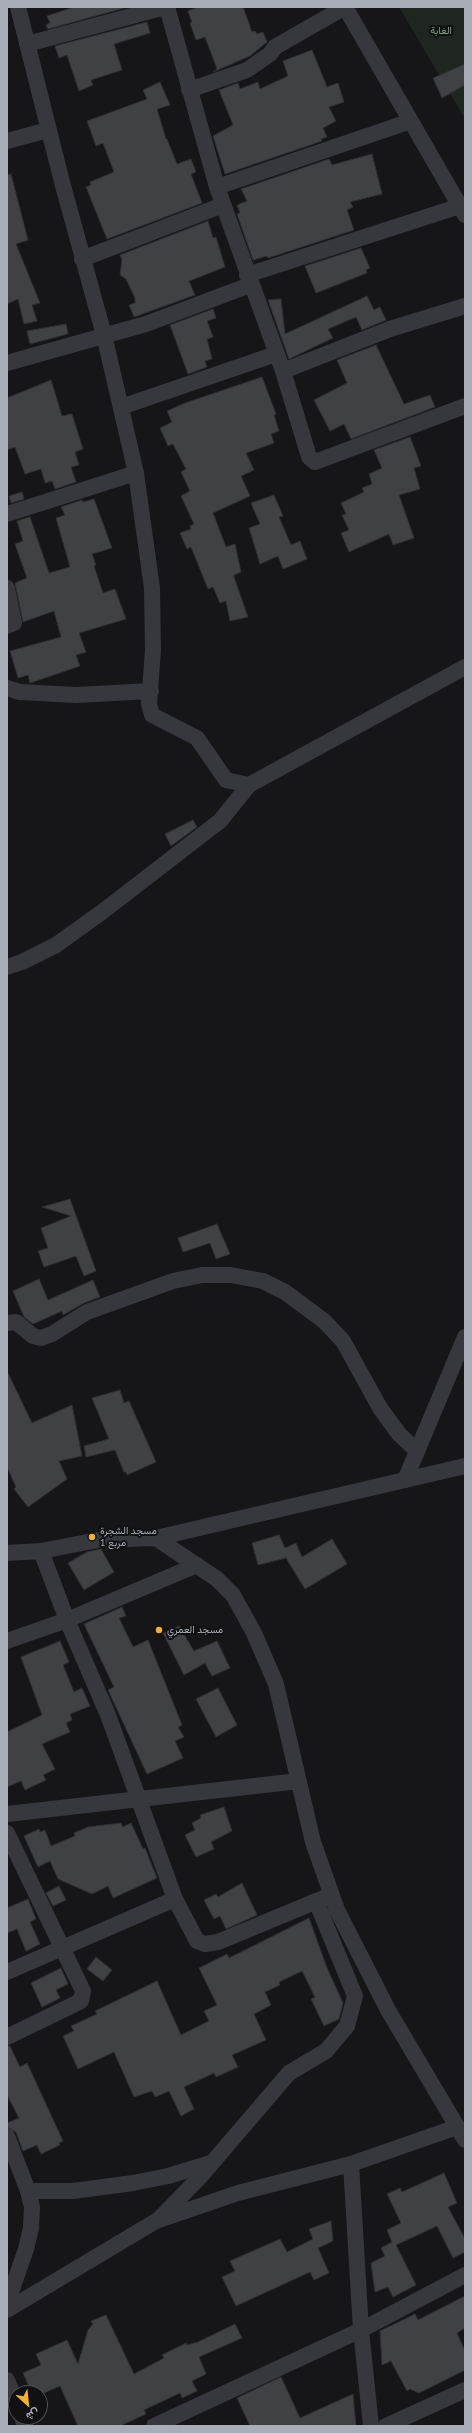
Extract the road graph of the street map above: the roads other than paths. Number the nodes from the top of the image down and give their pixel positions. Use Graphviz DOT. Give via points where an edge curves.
graph roads {
  1 [pos="18,7"];
  2 [pos="166,7"];
  3 [pos="345,7"];
  4 [pos="27,44"];
  5 [pos="188,90"];
  6 [pos="411,121"];
  7 [pos="48,130"];
  8 [pos="7,141"];
  9 [pos="217,187"];
  10 [pos="222,205"];
  11 [pos="462,210"];
  12 [pos="82,259"];
  13 [pos="249,280"];
  14 [pos="465,306"];
  15 [pos="104,334"];
  16 [pos="276,354"];
  17 [pos="7,362"];
  18 [pos="283,371"];
  19 [pos="465,406"];
  20 [pos="121,407"];
  21 [pos="136,474"];
  22 [pos="7,514"];
  23 [pos="7,588"];
  24 [pos="7,626"];
  25 [pos="465,667"];
  26 [pos="7,688"];
  27 [pos="150,691"];
  28 [pos="249,785"];
  29 [pos="7,967"];
  30 [pos="7,1323"];
  31 [pos="465,1337"];
  32 [pos="416,1450"];
  33 [pos="465,1466"];
  34 [pos="404,1480"];
  35 [pos="156,1538"];
  36 [pos="41,1551"];
  37 [pos="7,1553"];
  38 [pos="197,1564"];
  39 [pos="67,1620"];
  40 [pos="7,1641"];
  41 [pos="299,1781"];
  42 [pos="137,1800"];
  43 [pos="7,1814"];
  44 [pos="7,1833"];
  45 [pos="324,1898"];
  46 [pos="175,1899"];
  47 [pos="62,1947"];
  48 [pos="7,1972"];
  49 [pos="7,2037"];
  50 [pos="461,2134"];
  51 [pos="7,2136"];
  52 [pos="212,2163"];
  53 [pos="351,2164"];
  54 [pos="28,2191"];
  55 [pos="156,2221"];
  56 [pos="465,2275"];
  57 [pos="8,2301"];
  58 [pos="361,2330"];
  59 [pos="465,2390"];
  60 [pos="154,2426"];
  61 [pos="371,2426"];
  62 [pos="386,2426"];
  1 -- 4 [label="street"];
  2 -- 4 [label="street"];
  2 -- 5 [label="street"];
  3 -- 5 [label="street" via="275,47 270,54 247,70"];
  3 -- 6 [label="street"];
  4 -- 7 [label="street"];
  5 -- 9 [label="street"];
  6 -- 9 [label="street"];
  6 -- 11 [label="street"];
  7 -- 8 [label="street"];
  7 -- 12 [label="street"];
  9 -- 10 [label="street"];
  10 -- 12 [label="street"];
  10 -- 13 [label="street"];
  11 -- 13 [label="street"];
  12 -- 15 [label="street"];
  13 -- 15 [label="street" via="146,324"];
  13 -- 16 [label="street"];
  14 -- 18 [label="street" via="390,329"];
  15 -- 17 [label="street"];
  15 -- 20 [label="street"];
  16 -- 18 [label="street"];
  16 -- 20 [label="street"];
  18 -- 19 [label="street" via="309,457 315,462"];
  20 -- 21 [label="street"];
  21 -- 22 [label="street"];
  21 -- 27 [label="street" via="152,588"];
  23 -- 24 [label="street" via="14,624"];
  25 -- 28 [label="street"];
  26 -- 27 [label="street" via="20,692 76,695"];
  27 -- 28 [label="street" via="149,704 152,715 197,738 226,780"];
  28 -- 29 [label="street" via="220,821 102,912 56,945"];
  30 -- 32 [label="street" via="16,1322 33,1336 41,1338 87,1312 173,1281 202,1274 224,1274 263,1281 285,1292 324,1321 343,1341 380,1408 399,1434"];
  31 -- 32 [label="street"];
  32 -- 34 [label="street"];
  33 -- 34 [label="street"];
  34 -- 35 [label="street"];
  35 -- 36 [label="street" via="98,1540"];
  35 -- 38 [label="street"];
  36 -- 37 [label="street"];
  36 -- 39 [label="street"];
  38 -- 39 [label="street"];
  38 -- 41 [label="street" via="233,1595 254,1633 276,1684"];
  39 -- 40 [label="street"];
  39 -- 42 [label="street" via="108,1715"];
  41 -- 42 [label="street"];
  41 -- 45 [label="street"];
  42 -- 43 [label="street"];
  42 -- 46 [label="street"];
  44 -- 47 [label="street"];
  45 -- 46 [label="street" via="218,1942 205,1944 197,1941"];
  45 -- 50 [label="street"];
  45 -- 52 [label="street" via="355,1996 347,2026 326,2051 289,2073"];
  46 -- 47 [label="street"];
  47 -- 48 [label="street"];
  47 -- 49 [label="street" via="83,1991 82,2001"];
  50 -- 53 [label="street"];
  51 -- 54 [label="street"];
  52 -- 54 [label="street" via="133,2184 73,2191"];
  52 -- 55 [label="street"];
  53 -- 55 [label="street" via="238,2193"];
  53 -- 58 [label="street"];
  54 -- 57 [label="street" via="32,2207 31,2228"];
  55 -- 57 [label="street"];
  56 -- 58 [label="street"];
  58 -- 60 [label="street"];
  58 -- 61 [label="street"];
  59 -- 62 [label="street"];
}
